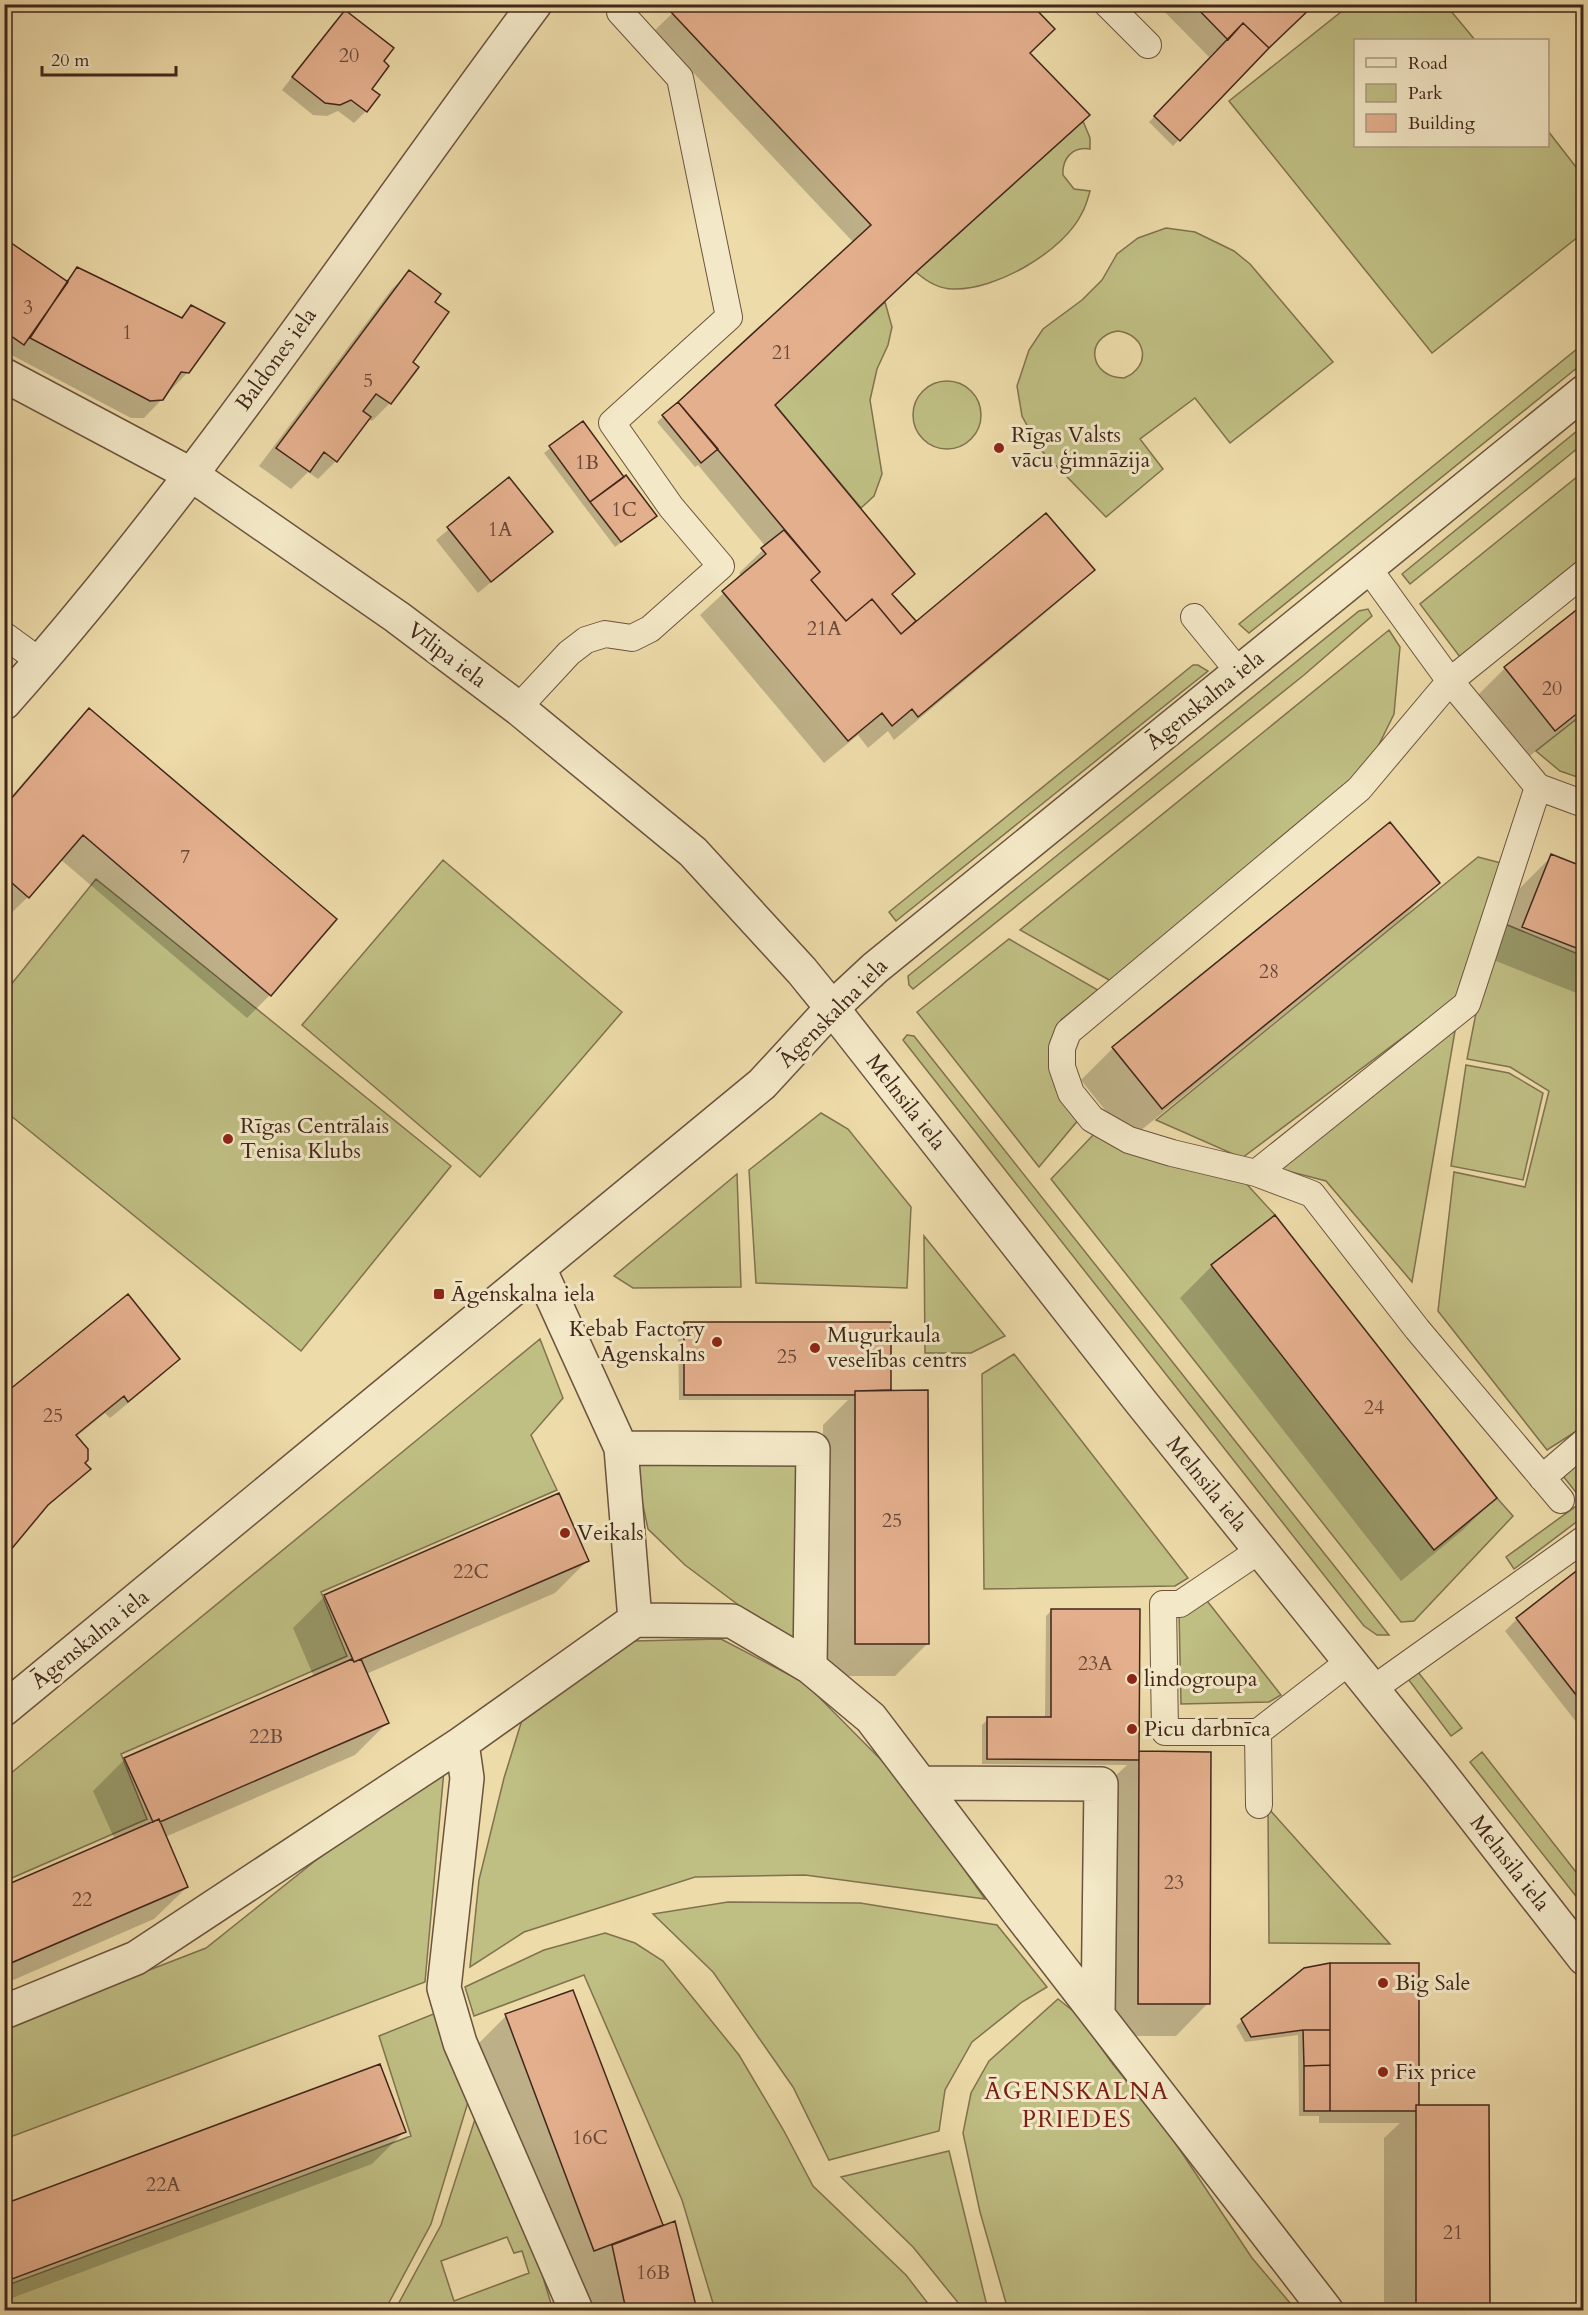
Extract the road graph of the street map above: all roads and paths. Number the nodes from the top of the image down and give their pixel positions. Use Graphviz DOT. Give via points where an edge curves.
graph roads {
  1 [pos="534,4"];
  2 [pos="627,4"];
  3 [pos="1107,4"];
  4 [pos="1148,45"];
  5 [pos="4,375"];
  6 [pos="1584,392"];
  7 [pos="192,475"];
  8 [pos="1368,568"];
  9 [pos="1584,573"];
  10 [pos="1194,617"];
  11 [pos="4,635"];
  12 [pos="41,662"];
  13 [pos="1239,672"];
  14 [pos="1450,681"];
  15 [pos="4,703"];
  16 [pos="518,708"];
  17 [pos="1538,787"];
  18 [pos="1584,804"];
  19 [pos="832,1008"];
  20 [pos="1256,1173"];
  21 [pos="540,1268"];
  22 [pos="1584,1442"];
  23 [pos="621,1448"];
  24 [pos="1542,1478"];
  25 [pos="1561,1500"];
  26 [pos="1584,1539"];
  27 [pos="1260,1550"];
  28 [pos="635,1620"];
  29 [pos="1350,1661"];
  30 [pos="810,1667"];
  31 [pos="1373,1689"];
  32 [pos="4,1709"];
  33 [pos="1258,1731"];
  34 [pos="462,1743"];
  35 [pos="921,1783"];
  36 [pos="1259,1805"];
  37 [pos="1584,1958"];
  38 [pos="4,2012"];
  39 [pos="1098,2015"];
  40 [pos="576,2310"];
  41 [pos="1326,2310"];
  1 -- 7 [label="street, Baldones iela"];
  2 -- 16 [label="lane" via="620,12 680,78 729,317 612,423 670,507 721,566 650,629 632,638 605,634 586,640"];
  3 -- 4 [label="lane"];
  5 -- 7 [label="street, Vīlipa iela"];
  6 -- 8 [label="street, Āgenskalna iela"];
  7 -- 12 [label="street, Baldones iela"];
  7 -- 16 [label="street, Vīlipa iela" via="398,617"];
  8 -- 13 [label="street, Āgenskalna iela"];
  8 -- 14 [label="lane"];
  9 -- 14 [label="lane"];
  10 -- 13 [label="lane"];
  11 -- 12 [label="lane"];
  12 -- 15 [label="street, Baldones iela"];
  13 -- 19 [label="street, Āgenskalna iela" via="875,968"];
  14 -- 17 [label="lane"];
  14 -- 20 [label="lane" via="1359,789 1068,1032 1062,1048 1062,1067 1071,1093 1092,1119 1129,1140"];
  16 -- 19 [label="street, Vīlipa iela" via="693,852"];
  17 -- 18 [label="lane"];
  17 -- 20 [label="lane" via="1467,1004"];
  19 -- 21 [label="street, Āgenskalna iela" via="762,1084"];
  19 -- 27 [label="street, Melnsila iela"];
  20 -- 24 [label="lane" via="1312,1194 1417,1329"];
  21 -- 23 [label="street"];
  21 -- 32 [label="street, Āgenskalna iela"];
  22 -- 24 [label="lane"];
  23 -- 28 [label="street"];
  23 -- 30 [label="street" via="813,1449"];
  24 -- 25 [label="lane"];
  26 -- 31 [label="lane"];
  27 -- 29 [label="street, Melnsila iela"];
  27 -- 33 [label="lane" via="1180,1604 1163,1604 1164,1731"];
  28 -- 30 [label="street" via="732,1621"];
  28 -- 34 [label="street"];
  29 -- 31 [label="street, Melnsila iela"];
  29 -- 33 [label="lane"];
  30 -- 35 [label="street" via="871,1718"];
  31 -- 37 [label="street, Melnsila iela"];
  33 -- 36 [label="lane"];
  34 -- 38 [label="street" via="136,1958"];
  34 -- 40 [label="street" via="467,1778 444,1988 460,2043"];
  35 -- 39 [label="street"];
  35 -- 39 [label="street" via="1101,1784"];
  39 -- 41 [label="street"];
}
